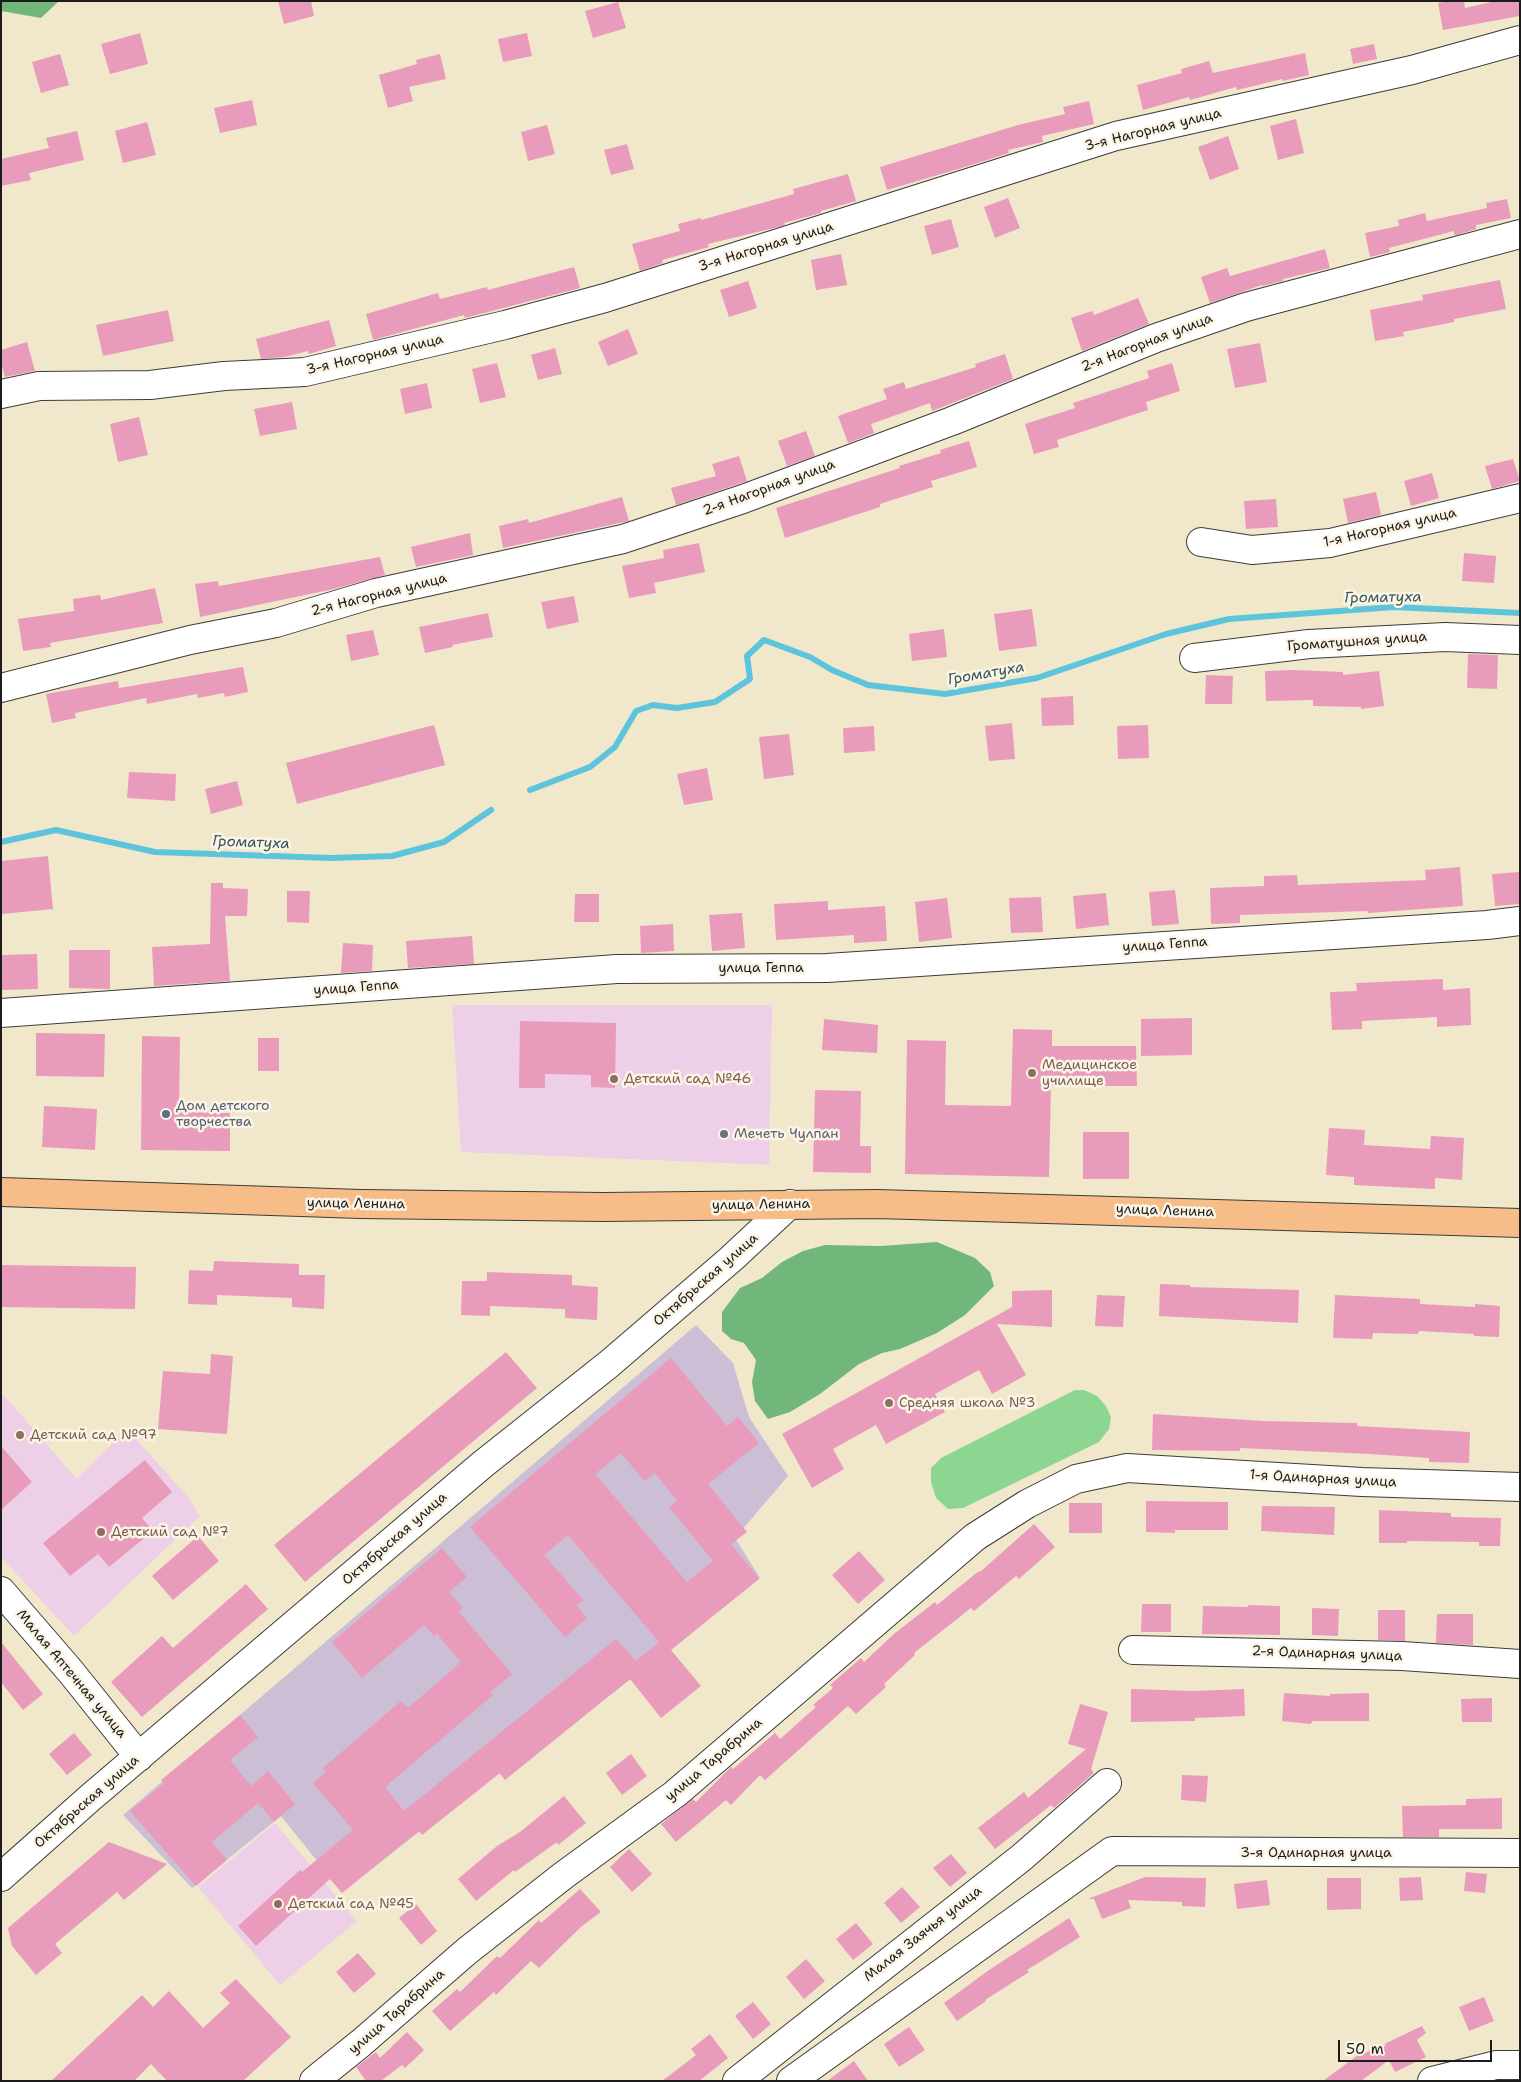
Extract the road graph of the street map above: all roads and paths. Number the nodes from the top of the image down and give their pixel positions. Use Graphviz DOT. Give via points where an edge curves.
graph roads {
  1 [pos="1520,40"];
  2 [pos="1520,234"];
  3 [pos="1,394"];
  4 [pos="1520,498"];
  5 [pos="1200,542"];
  6 [pos="1520,640"];
  7 [pos="1194,658"];
  8 [pos="1,688"];
  9 [pos="1520,920"];
  10 [pos="1,1013"];
  11 [pos="1,1192"];
  12 [pos="790,1204"];
  13 [pos="1520,1223"];
  14 [pos="1127,1468"];
  15 [pos="1520,1487"];
  16 [pos="1,1591"];
  17 [pos="1133,1650"];
  18 [pos="1520,1664"];
  19 [pos="139,1757"];
  20 [pos="1107,1783"];
  21 [pos="1520,1853"];
  22 [pos="1,1877"];
  23 [pos="1520,2065"];
  24 [pos="314,2081"];
  25 [pos="737,2081"];
  26 [pos="791,2081"];
  27 [pos="1432,2081"];
  1 -- 3 [label="street, 3-я Нагорная улица" via="1412,70 1116,136 604,298 305,372 224,376 150,385 39,386"];
  2 -- 8 [label="street, 2-я Нагорная улица" via="1246,306 743,499 623,539 376,593 276,622 190,640"];
  4 -- 5 [label="street, 1-я Нагорная улица" via="1330,543 1252,550"];
  6 -- 7 [label="street, Громатушная улица" via="1445,637 1329,643"];
  9 -- 10 [label="street, улица Геппа" via="828,968 617,969"];
  11 -- 12 [label="main road, улица Ленина" via="352,1204 603,1207"];
  12 -- 13 [label="main road, улица Ленина" via="1054,1208"];
  12 -- 19 [label="street, Октябрьская улица" via="609,1364 483,1464"];
  14 -- 15 [label="street, 1-я Одинарная улица" via="1362,1482"];
  14 -- 24 [label="street, улица Тарабрина" via="1076,1479 1027,1504 975,1537 675,1794 467,1951"];
  16 -- 19 [label="street, Малая Аптечная улица"];
  17 -- 18 [label="street, 2-я Одинарная улица" via="1402,1656"];
  19 -- 22 [label="street, Октябрьская улица"];
  20 -- 25 [label="street, Малая Заячья улица" via="1021,1858"];
  21 -- 26 [label="street, 3-я Одинарная улица" via="1112,1851"];
  23 -- 27 [label="street" via="1496,2065"];
}
